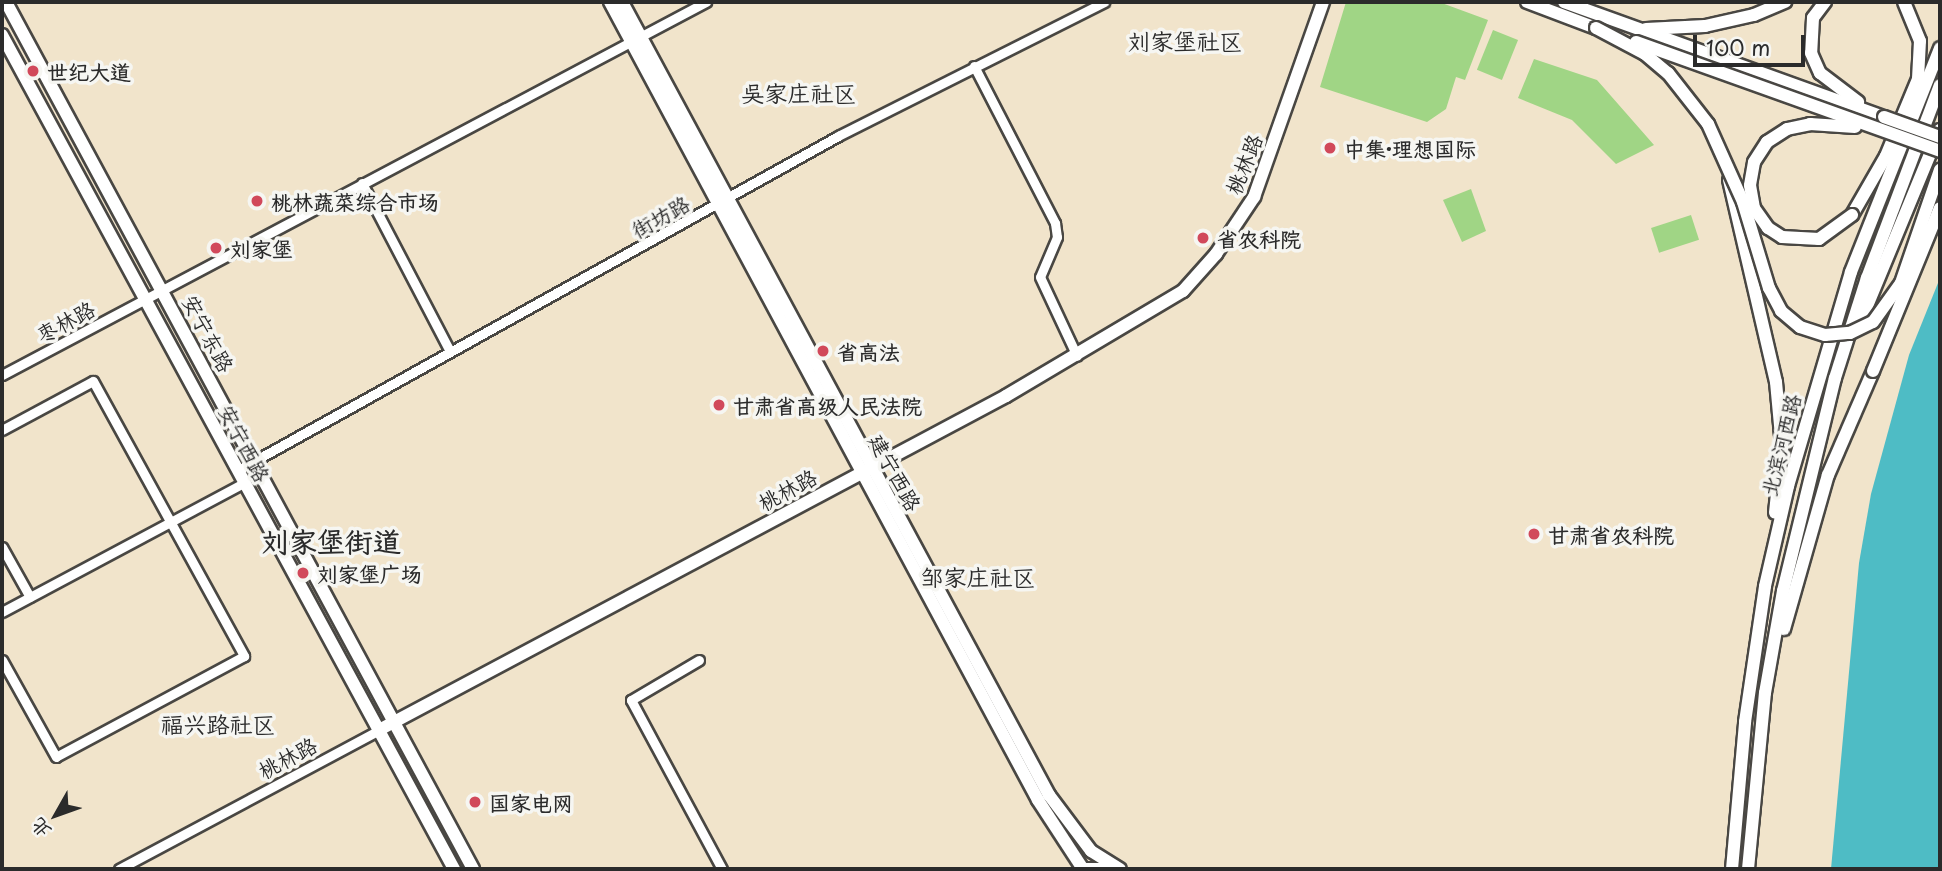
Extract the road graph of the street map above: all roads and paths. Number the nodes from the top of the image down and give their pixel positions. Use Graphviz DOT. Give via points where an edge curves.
graph roads {
  1 [pos="6,2"];
  2 [pos="610,2"];
  3 [pos="622,2"];
  4 [pos="706,2"];
  5 [pos="1104,2"];
  6 [pos="1323,2"];
  7 [pos="1527,2"];
  8 [pos="1564,2"];
  9 [pos="1770,2"];
  10 [pos="1785,2"];
  11 [pos="1825,2"];
  12 [pos="1904,2"];
  13 [pos="1726,22"];
  14 [pos="1596,28"];
  15 [pos="1631,28"];
  16 [pos="2,35"];
  17 [pos="636,39"];
  18 [pos="1940,48"];
  19 [pos="974,66"];
  20 [pos="1940,85"];
  21 [pos="1924,88"];
  22 [pos="1905,113"];
  23 [pos="1884,117"];
  24 [pos="1878,130"];
  25 [pos="1940,130"];
  26 [pos="1940,137"];
  27 [pos="1940,151"];
  28 [pos="1722,153"];
  29 [pos="1886,156"];
  30 [pos="1940,170"];
  31 [pos="362,183"];
  32 [pos="1884,191"];
  33 [pos="723,201"];
  34 [pos="1940,208"];
  35 [pos="163,289"];
  36 [pos="146,298"];
  37 [pos="450,351"];
  38 [pos="1077,356"];
  39 [pos="2,375"];
  40 [pos="1835,378"];
  41 [pos="2,430"];
  42 [pos="254,460"];
  43 [pos="866,468"];
  44 [pos="238,470"];
  45 [pos="245,482"];
  46 [pos="170,522"];
  47 [pos="2,547"];
  48 [pos="1771,561"];
  49 [pos="30,597"];
  50 [pos="2,612"];
  51 [pos="2,660"];
  52 [pos="699,660"];
  53 [pos="1766,693"];
  54 [pos="395,721"];
  55 [pos="379,730"];
  56 [pos="1091,851"];
  57 [pos="119,869"];
  58 [pos="454,869"];
  59 [pos="473,869"];
  60 [pos="722,869"];
  61 [pos="1086,869"];
  62 [pos="1111,869"];
  63 [pos="1119,869"];
  64 [pos="1732,869"];
  65 [pos="1748,869"];
  1 -- 35 [label="main road, 安宁东路"];
  2 -- 17 [label="main road, 建宁西路"];
  3 -- 17 [label="main road, 建宁西路"];
  4 -- 17 [label="street, 枣林路"];
  5 -- 19 [label="street, 街坊路"];
  6 -- 38 [label="main road, 桃林路" via="1254,197 1216,254 1183,291"];
  7 -- 14 [label="main road"];
  8 -- 15 [label="main road"];
  9 -- 13 [label="main road"];
  10 -- 13 [label="main road"];
  11 -- 23 [label="main road" via="1811,26 1811,53 1820,74"];
  12 -- 22 [label="main road" via="1920,41 1918,79"];
  13 -- 15 [label="main road" via="1675,30"];
  14 -- 24 [label="main road, bridge"];
  14 -- 28 [label="main road, bridge" via="1645,54 1668,73 1708,124"];
  15 -- 23 [label="main road"];
  16 -- 36 [label="main road, 安宁西路"];
  17 -- 31 [label="street, 枣林路"];
  17 -- 33 [label="main road, 建宁西路"];
  18 -- 21 [label="main road, 北滨河西路"];
  19 -- 33 [label="street, 街坊路"];
  19 -- 38 [label="street" via="1055,223 1057,237 1040,277"];
  20 -- 40 [label="main road, 北滨河西路" via="1871,266"];
  21 -- 22 [label="main road"];
  21 -- 32 [label="main road, 北滨河西路"];
  22 -- 29 [label="main road"];
  23 -- 26 [label="main road, bridge"];
  24 -- 27 [label="main road, bridge"];
  24 -- 29 [label="main road, bridge" via="1811,124 1787,129 1767,142 1754,162 1750,185 1755,208 1768,228 1782,237 1819,239 1853,215"];
  25 -- 40 [label="main road"];
  28 -- 30 [label="main road, bridge" via="1781,311 1800,327 1825,335 1861,328 1889,302 1901,283"];
  28 -- 48 [label="main road, bridge" via="1770,357 1782,447"];
  29 -- 32 [label="main road"];
  31 -- 35 [label="street, 枣林路"];
  31 -- 37 [label="street"];
  32 -- 48 [label="main road, 北滨河西路" via="1816,383"];
  33 -- 37 [label="street, 街坊路"];
  33 -- 43 [label="main road, 建宁西路"];
  34 -- 53 [label="main road, bridge" via="1828,475"];
  35 -- 36 [label="street, 枣林路"];
  35 -- 42 [label="main road, 安宁东路"];
  36 -- 39 [label="street, 枣林路"];
  36 -- 44 [label="main road, 安宁西路"];
  37 -- 42 [label="street, 街坊路"];
  38 -- 43 [label="main road, 桃林路"];
  40 -- 53 [label="main road, 北滨河西路" via="1783,591"];
  41 -- 46 [label="street" via="93,381"];
  42 -- 44 [label="street, 街坊路"];
  42 -- 54 [label="main road, 安宁东路"];
  43 -- 54 [label="main road, 桃林路"];
  43 -- 56 [label="main road, 建宁西路" via="1049,795"];
  43 -- 61 [label="main road, 建宁西路" via="1038,800"];
  44 -- 45 [label="main road, 安宁西路"];
  45 -- 46 [label="street"];
  45 -- 55 [label="main road, 安宁西路"];
  46 -- 49 [label="street"];
  46 -- 51 [label="street" via="244,656 56,757"];
  47 -- 49 [label="street"];
  48 -- 64 [label="main road, 北滨河西路" via="1745,722"];
  49 -- 50 [label="street"];
  52 -- 60 [label="street" via="631,700"];
  53 -- 65 [label="main road, 北滨河西路"];
  54 -- 55 [label="main road, 桃林路"];
  54 -- 59 [label="main road"];
  55 -- 57 [label="street, 桃林路"];
  55 -- 58 [label="main road, 安宁西路"];
  56 -- 61 [label="main road"];
  56 -- 63 [label="main road, 建宁西路"];
  61 -- 62 [label="main road"];
}
